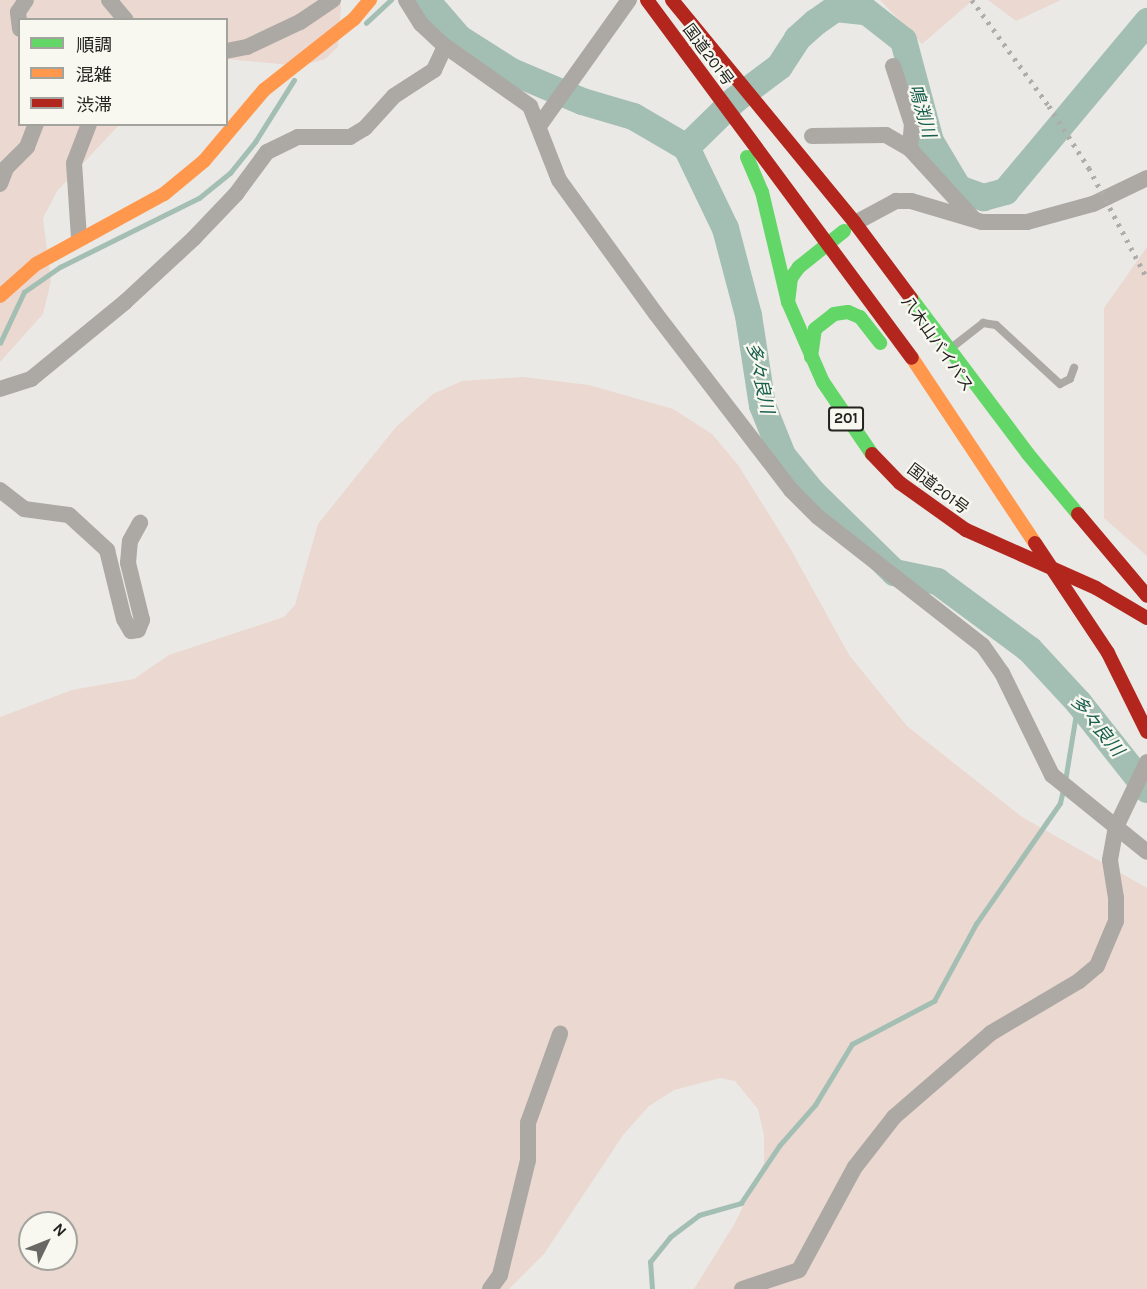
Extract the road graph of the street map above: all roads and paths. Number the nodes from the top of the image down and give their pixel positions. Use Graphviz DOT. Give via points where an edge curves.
graph roads {
  1 [pos="26,0"];
  2 [pos="109,0"];
  3 [pos="333,0"];
  4 [pos="369,0"];
  5 [pos="629,0"];
  6 [pos="647,0"];
  7 [pos="672,0"];
  8 [pos="408,4"];
  9 [pos="19,18"];
  10 [pos="124,18"];
  11 [pos="445,46"];
  12 [pos="228,51"];
  13 [pos="893,66"];
  14 [pos="750,101"];
  15 [pos="733,115"];
  16 [pos="35,126"];
  17 [pos="88,126"];
  18 [pos="539,126"];
  19 [pos="812,136"];
  20 [pos="910,149"];
  21 [pos="797,176"];
  22 [pos="1147,178"];
  23 [pos="0,184"];
  24 [pos="975,219"];
  25 [pos="855,223"];
  26 [pos="836,229"];
  27 [pos="79,238"];
  28 [pos="826,243"];
  29 [pos="0,296"];
  30 [pos="788,302"];
  31 [pos="950,349"];
  32 [pos="811,357"];
  33 [pos="891,358"];
  34 [pos="1074,368"];
  35 [pos="905,376"];
  36 [pos="7,388"];
  37 [pos="952,419"];
  38 [pos="993,453"];
  39 [pos="0,490"];
  40 [pos="140,523"];
  41 [pos="1067,557"];
  42 [pos="1113,557"];
  43 [pos="1034,560"];
  44 [pos="1096,588"];
  45 [pos="1147,596"];
  46 [pos="1105,613"];
  47 [pos="1147,618"];
  48 [pos="1147,732"];
  49 [pos="1147,762"];
  50 [pos="1116,827"];
  51 [pos="1147,852"];
  52 [pos="560,1034"];
  53 [pos="490,1289"];
  54 [pos="742,1289"];
  1 -- 9 [label="street"];
  2 -- 10 [label="street"];
  3 -- 12 [label="street" via="300,22 247,47"];
  4 -- 27 [label="main road" via="354,19 264,90 204,161 164,194"];
  5 -- 18 [label="street"];
  6 -- 15 [label="main road, 国道201号 / 201"];
  7 -- 14 [label="main road, 国道201号"];
  8 -- 11 [label="street" via="421,24"];
  11 -- 18 [label="street" via="530,106"];
  11 -- 36 [label="street" via="434,70 393,96 365,128 350,137 298,136 267,152 236,195 116,309 31,379"];
  13 -- 20 [label="street" via="912,124"];
  14 -- 21 [label="main road"];
  14 -- 25 [label="main road"];
  15 -- 28 [label="main road, 八木山バイパス / 201"];
  15 -- 30 [label="main road, 国道201号 / 201" via="733,134 755,168"];
  16 -- 23 [label="street" via="27,147 6,168"];
  17 -- 27 [label="street" via="74,163"];
  18 -- 50 [label="street" via="559,180 585,219 791,490 818,517 983,646 1002,673 1041,756 1059,783"];
  19 -- 20 [label="street" via="886,135"];
  20 -- 24 [label="street"];
  22 -- 24 [label="street" via="1060,214 1026,222"];
  24 -- 25 [label="street" via="912,201 896,201"];
  25 -- 26 [label="main road"];
  25 -- 31 [label="main road"];
  26 -- 28 [label="main road"];
  26 -- 38 [label="main road, 八木山バイパス"];
  27 -- 29 [label="main road" via="36,264"];
  28 -- 30 [label="main road" via="791,278"];
  28 -- 37 [label="main road, 八木山バイパス / 201"];
  30 -- 32 [label="main road, 国道201号 / 201"];
  31 -- 34 [label="lane" via="983,323 996,325 1060,384 1070,379"];
  31 -- 42 [label="main road" via="1028,454"];
  32 -- 33 [label="main road" via="815,329 834,314 848,312 871,329"];
  32 -- 43 [label="main road, 国道201号 / 201" via="863,444 900,483 966,530"];
  35 -- 37 [label="main road"];
  37 -- 48 [label="main road, 八木山バイパス / 201, bridge" via="1108,653"];
  39 -- 40 [label="street" via="24,509 69,515 106,550 124,620 131,631 138,630 142,620 128,563 130,541"];
  41 -- 46 [label="main road"];
  42 -- 43 [label="main road" via="1090,564"];
  42 -- 44 [label="main road" via="1107,582"];
  42 -- 45 [label="main road"];
  43 -- 44 [label="main road, 国道201号 / 201"];
  44 -- 47 [label="main road, 国道201号 / 201"];
  49 -- 50 [label="street"];
  50 -- 51 [label="street"];
  50 -- 54 [label="street" via="1110,860 1116,921 1097,966 1079,981 991,1033 894,1117 855,1167 799,1270"];
  52 -- 53 [label="street" via="528,1122 528,1160 500,1275"];
}
